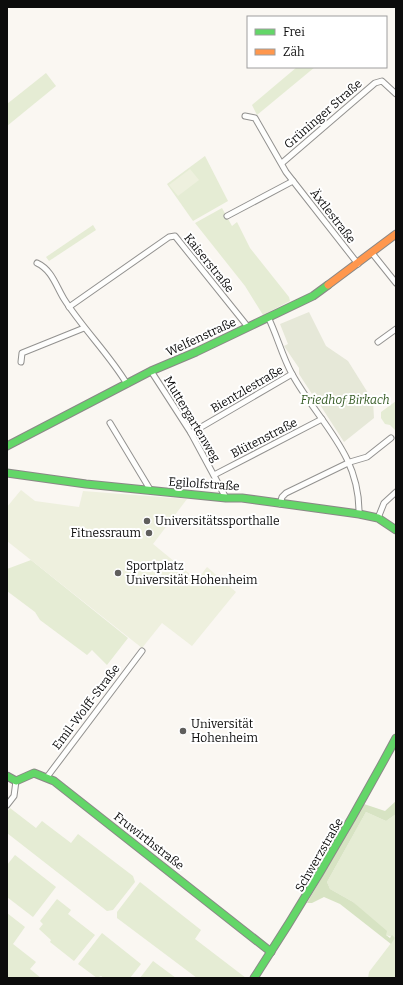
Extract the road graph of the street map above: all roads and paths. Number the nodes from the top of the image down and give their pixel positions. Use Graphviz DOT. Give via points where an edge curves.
graph roads {
  1 [pos="396,94"];
  2 [pos="245,116"];
  3 [pos="282,163"];
  4 [pos="293,181"];
  5 [pos="228,216"];
  6 [pos="396,234"];
  7 [pos="372,253"];
  8 [pos="37,263"];
  9 [pos="358,264"];
  10 [pos="396,283"];
  11 [pos="69,306"];
  12 [pos="268,317"];
  13 [pos="248,327"];
  14 [pos="84,328"];
  15 [pos="396,329"];
  16 [pos="378,342"];
  17 [pos="20,362"];
  18 [pos="151,371"];
  19 [pos="292,374"];
  20 [pos="127,384"];
  21 [pos="322,419"];
  22 [pos="110,423"];
  23 [pos="191,433"];
  24 [pos="391,438"];
  25 [pos="7,446"];
  26 [pos="350,462"];
  27 [pos="7,473"];
  28 [pos="214,475"];
  29 [pos="151,491"];
  30 [pos="396,492"];
  31 [pos="226,498"];
  32 [pos="280,504"];
  33 [pos="359,514"];
  34 [pos="378,518"];
  35 [pos="396,530"];
  36 [pos="142,651"];
  37 [pos="396,738"];
  38 [pos="7,776"];
  39 [pos="47,777"];
  40 [pos="16,781"];
  41 [pos="7,805"];
  42 [pos="271,952"];
  43 [pos="254,978"];
  1 -- 3 [label="street, Grüninger Straße" via="382,81 375,83"];
  2 -- 3 [label="street, Äxtlestraße" via="255,118"];
  3 -- 4 [label="street, Äxtlestraße"];
  4 -- 5 [label="street"];
  4 -- 9 [label="street, Äxtlestraße"];
  6 -- 7 [label="street, Welfenstraße"];
  7 -- 9 [label="street, Welfenstraße"];
  7 -- 10 [label="street"];
  8 -- 11 [label="street" via="44,266"];
  9 -- 12 [label="street, Welfenstraße" via="313,296"];
  11 -- 13 [label="street, Kaiserstraße" via="168,237 174,236"];
  11 -- 14 [label="street"];
  12 -- 13 [label="street, Welfenstraße"];
  12 -- 19 [label="street"];
  13 -- 18 [label="street, Welfenstraße"];
  14 -- 17 [label="street" via="22,353"];
  14 -- 20 [label="street"];
  15 -- 16 [label="street"];
  18 -- 20 [label="street, Welfenstraße"];
  18 -- 23 [label="street, Muttergartenweg"];
  19 -- 21 [label="street"];
  19 -- 23 [label="street, Bientzlestraße"];
  20 -- 25 [label="street, Welfenstraße"];
  21 -- 26 [label="street"];
  21 -- 28 [label="street, Blütenstraße"];
  22 -- 29 [label="street"];
  23 -- 28 [label="street, Muttergartenweg"];
  24 -- 26 [label="street" via="367,457"];
  26 -- 32 [label="street" via="286,493"];
  26 -- 33 [label="street"];
  27 -- 29 [label="street, Egilolfstraße"];
  28 -- 31 [label="street, Muttergartenweg"];
  29 -- 31 [label="street, Egilolfstraße"];
  30 -- 34 [label="street" via="384,503"];
  31 -- 32 [label="street, Egilolfstraße"];
  32 -- 33 [label="street, Egilolfstraße"];
  33 -- 34 [label="street, Egilolfstraße"];
  34 -- 35 [label="street, Egilolfstraße"];
  36 -- 39 [label="street, Emil-Wolff-Straße"];
  37 -- 42 [label="street, Schwerzstraße" via="327,864"];
  38 -- 40 [label="street"];
  39 -- 40 [label="street" via="34,773"];
  39 -- 42 [label="street, Fruwirthstraße"];
  40 -- 41 [label="street" via="14,796"];
  42 -- 43 [label="street, Schwerzstraße"];
}
